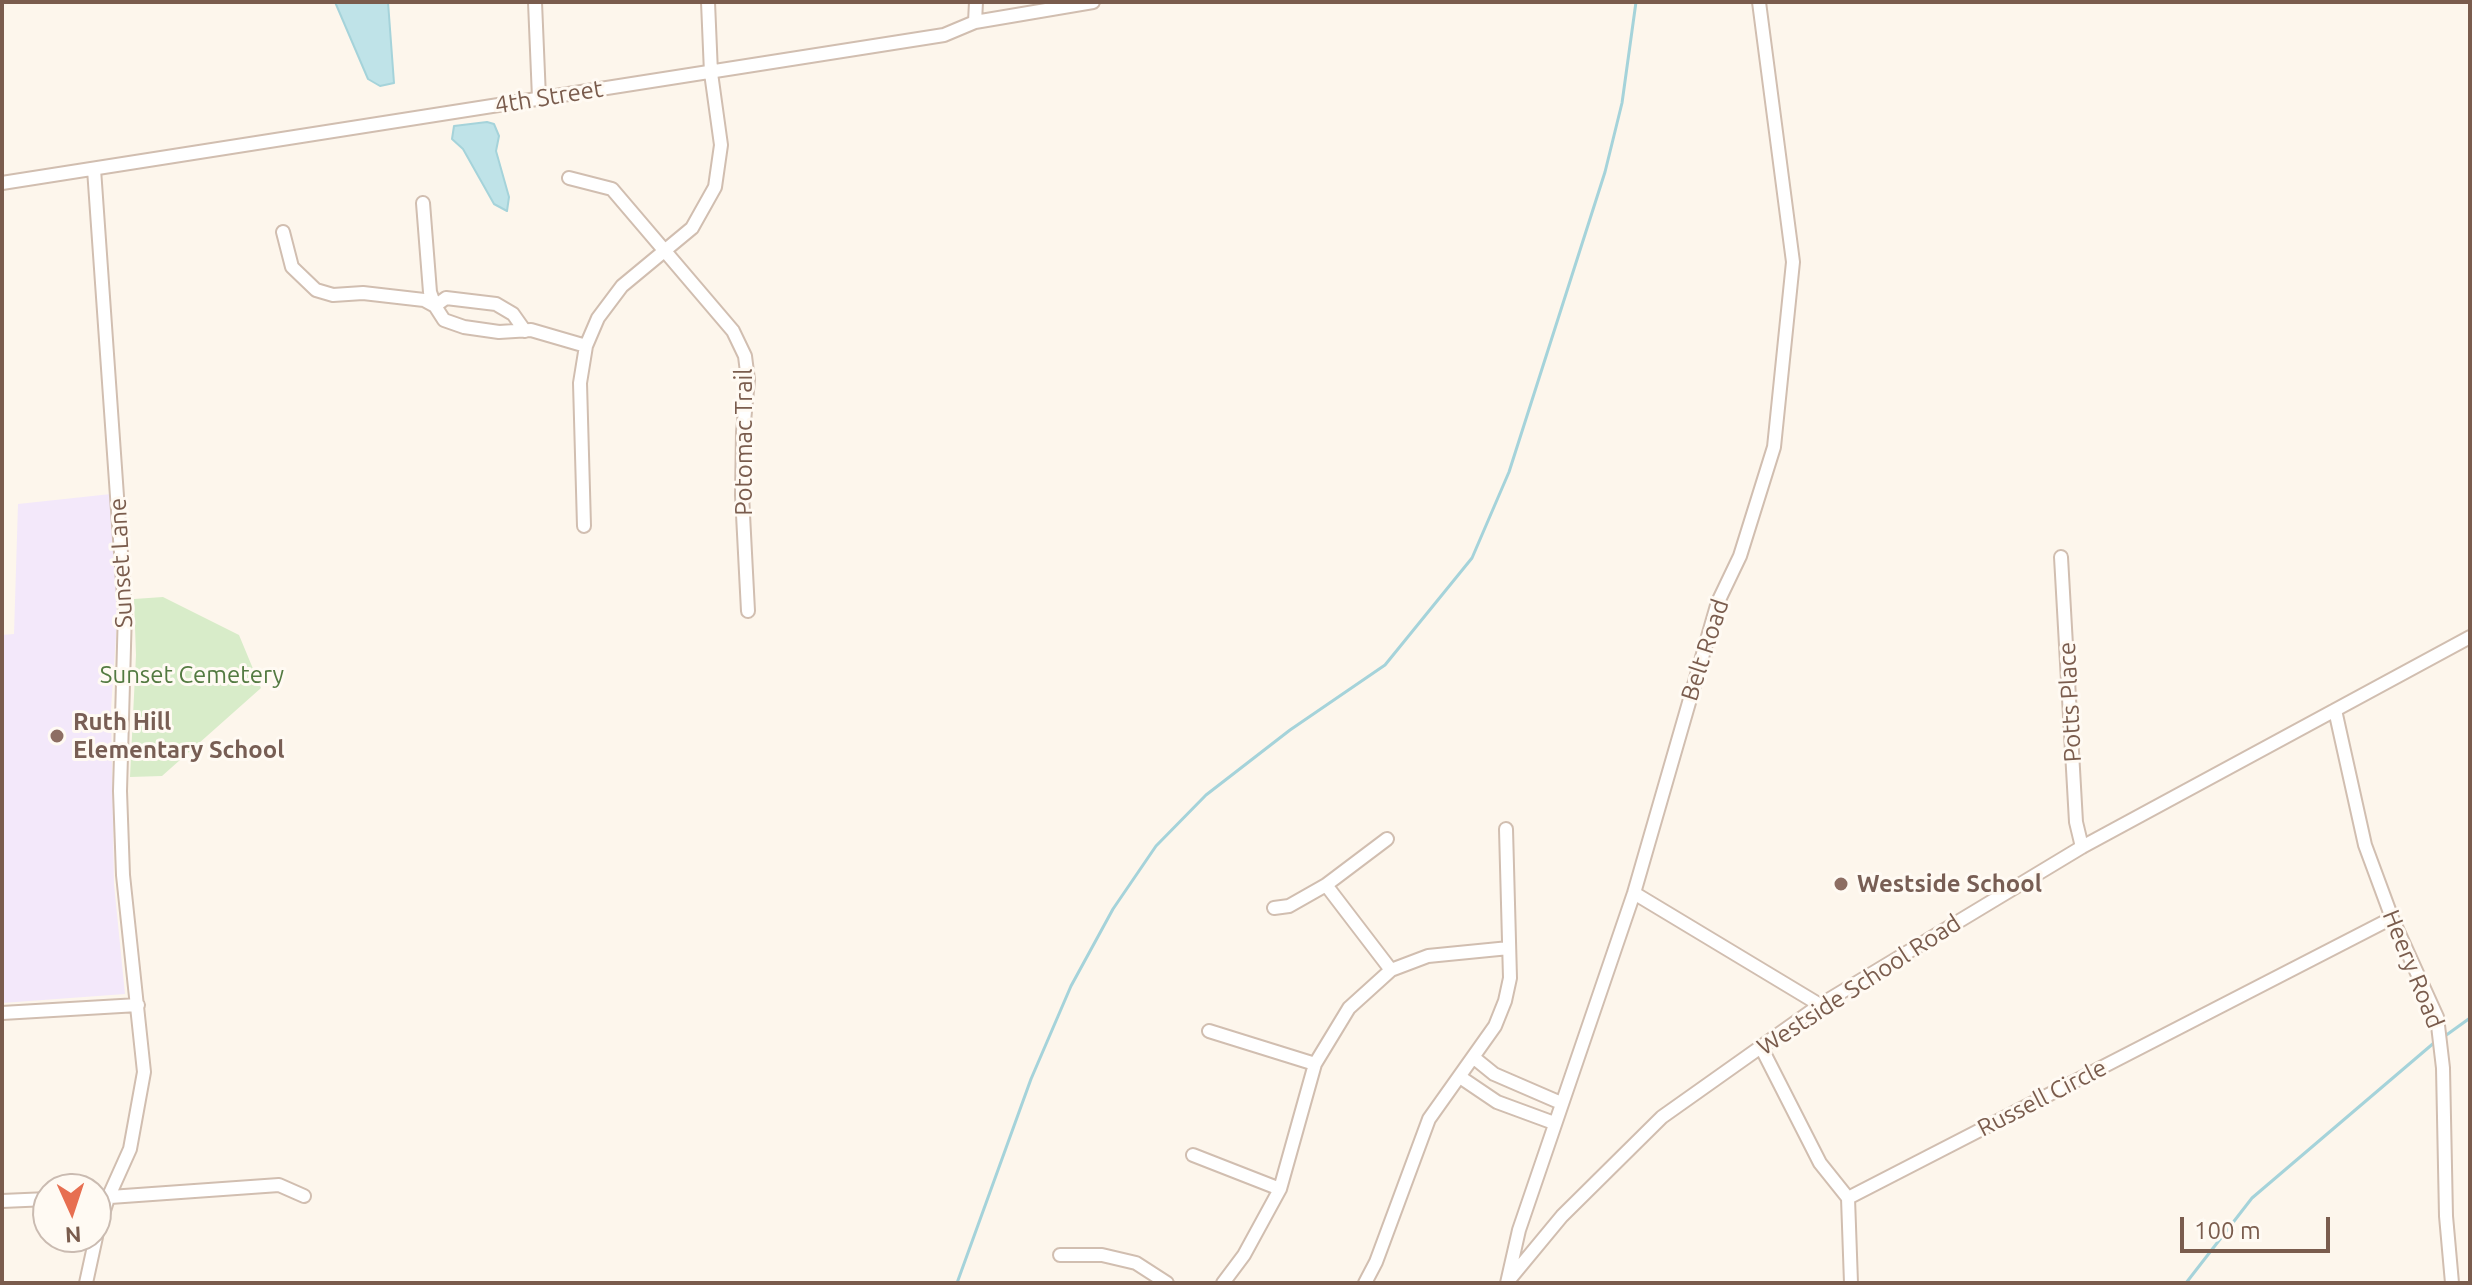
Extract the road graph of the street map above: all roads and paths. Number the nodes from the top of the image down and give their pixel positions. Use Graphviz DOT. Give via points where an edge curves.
graph roads {
  1 [pos="535,2"];
  2 [pos="708,2"];
  3 [pos="976,2"];
  4 [pos="1093,2"];
  5 [pos="1759,2"];
  6 [pos="975,22"];
  7 [pos="711,73"];
  8 [pos="539,98"];
  9 [pos="94,169"];
  10 [pos="569,178"];
  11 [pos="2,183"];
  12 [pos="423,203"];
  13 [pos="283,232"];
  14 [pos="665,252"];
  15 [pos="435,306"];
  16 [pos="525,331"];
  17 [pos="586,346"];
  18 [pos="584,526"];
  19 [pos="2061,557"];
  20 [pos="748,611"];
  21 [pos="2470,637"];
  22 [pos="2335,710"];
  23 [pos="1506,829"];
  24 [pos="1387,839"];
  25 [pos="2082,847"];
  26 [pos="1326,885"];
  27 [pos="1634,893"];
  28 [pos="1274,908"];
  29 [pos="2392,918"];
  30 [pos="1509,948"];
  31 [pos="1391,970"];
  32 [pos="138,1005"];
  33 [pos="1820,1005"];
  34 [pos="2,1013"];
  35 [pos="1209,1031"];
  36 [pos="1761,1047"];
  37 [pos="1473,1057"];
  38 [pos="1315,1064"];
  39 [pos="1460,1077"];
  40 [pos="1561,1103"];
  41 [pos="1554,1123"];
  42 [pos="1193,1155"];
  43 [pos="112,1180"];
  44 [pos="1280,1189"];
  45 [pos="304,1196"];
  46 [pos="112,1197"];
  47 [pos="1848,1198"];
  48 [pos="32,1200"];
  49 [pos="2,1201"];
  50 [pos="93,1253"];
  51 [pos="1060,1255"];
  52 [pos="1508,1282"];
  53 [pos="86,1283"];
  54 [pos="1167,1283"];
  55 [pos="1223,1283"];
  56 [pos="1365,1283"];
  57 [pos="1851,1283"];
  58 [pos="2452,1283"];
  1 -- 8 [label="street"];
  2 -- 7 [label="street"];
  3 -- 6 [label="street"];
  4 -- 6 [label="street, 4th Street"];
  5 -- 27 [label="street, Belt Road" via="1793,262 1774,447 1740,556 1718,602"];
  6 -- 7 [label="street, 4th Street" via="944,35"];
  7 -- 8 [label="street, 4th Street"];
  7 -- 14 [label="street" via="721,145 715,187 692,228"];
  8 -- 9 [label="street, 4th Street"];
  9 -- 11 [label="street, 4th Street"];
  9 -- 32 [label="street, Sunset Lane" via="125,610 123,875"];
  10 -- 14 [label="street, Potomac Trail" via="612,189"];
  12 -- 15 [label="street"];
  13 -- 15 [label="street" via="292,267 316,290 424,300"];
  14 -- 17 [label="street" via="622,286 598,318"];
  14 -- 20 [label="street, Potomac Trail" via="733,331 745,356 742,495"];
  15 -- 16 [label="street" via="444,320 464,327"];
  15 -- 16 [label="street" via="446,298 496,304 513,314"];
  16 -- 17 [label="street"];
  17 -- 18 [label="street" via="580,383"];
  19 -- 25 [label="street, Potts Place" via="2076,822"];
  21 -- 22 [label="street, Westside School Road"];
  22 -- 25 [label="street, Westside School Road"];
  22 -- 29 [label="street, Heery Road" via="2365,845"];
  23 -- 30 [label="street"];
  24 -- 26 [label="street"];
  25 -- 33 [label="street, Westside School Road"];
  26 -- 28 [label="street" via="1289,906"];
  26 -- 31 [label="street"];
  27 -- 33 [label="street"];
  27 -- 40 [label="street, Belt Road"];
  29 -- 47 [label="street, Russell Circle"];
  29 -- 58 [label="street, Heery Road" via="2437,1017 2441,1040"];
  30 -- 31 [label="street" via="1428,956"];
  30 -- 37 [label="street" via="1505,1001"];
  31 -- 38 [label="street" via="1349,1008"];
  32 -- 34 [label="street"];
  32 -- 43 [label="street, Sunset Lane" via="141,1098 130,1149"];
  33 -- 36 [label="street, Westside School Road"];
  35 -- 38 [label="street"];
  36 -- 47 [label="street" via="1820,1163"];
  36 -- 52 [label="street, Westside School Road" via="1662,1117 1562,1216"];
  37 -- 39 [label="street"];
  37 -- 40 [label="street" via="1494,1074"];
  38 -- 44 [label="street"];
  39 -- 41 [label="street" via="1497,1102"];
  39 -- 56 [label="street" via="1429,1119"];
  40 -- 41 [label="street, Belt Road"];
  41 -- 52 [label="street, Belt Road"];
  42 -- 44 [label="street"];
  44 -- 55 [label="street"];
  45 -- 46 [label="street" via="279,1185"];
  47 -- 57 [label="street"];
  48 -- 49 [label="street"];
  50 -- 53 [label="street, Sunset Lane"];
  51 -- 54 [label="street" via="1102,1255 1136,1263"];
}
